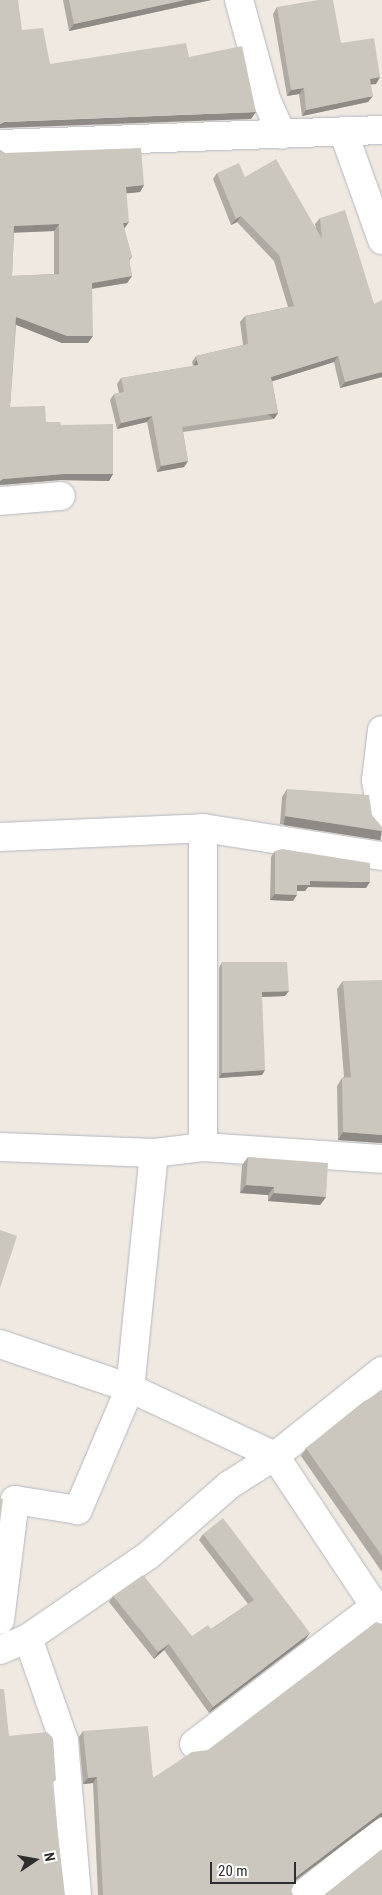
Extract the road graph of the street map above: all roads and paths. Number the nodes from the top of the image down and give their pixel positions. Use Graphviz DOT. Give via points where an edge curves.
graph roads {
  1 [pos="239,0"];
  2 [pos="382,130"];
  3 [pos="343,131"];
  4 [pos="282,135"];
  5 [pos="0,144"];
  6 [pos="382,240"];
  7 [pos="61,496"];
  8 [pos="0,501"];
  9 [pos="382,730"];
  10 [pos="379,780"];
  11 [pos="382,820"];
  12 [pos="203,828"];
  13 [pos="0,837"];
  14 [pos="382,856"];
  15 [pos="0,1147"];
  16 [pos="203,1147"];
  17 [pos="154,1153"];
  18 [pos="382,1159"];
  19 [pos="0,1344"];
  20 [pos="382,1371"];
  21 [pos="130,1388"];
  22 [pos="275,1456"];
  23 [pos="378,1612"];
  24 [pos="0,1620"];
  25 [pos="28,1638"];
  26 [pos="0,1650"];
  27 [pos="194,1744"];
  28 [pos="382,1832"];
  29 [pos="78,1895"];
  30 [pos="302,1895"];
  1 -- 4 [label="street" via="266,99"];
  2 -- 3 [label="street"];
  3 -- 4 [label="street"];
  3 -- 6 [label="street"];
  4 -- 5 [label="street"];
  7 -- 8 [label="street"];
  9 -- 10 [label="street"];
  10 -- 11 [label="street"];
  12 -- 13 [label="street"];
  12 -- 14 [label="street"];
  12 -- 16 [label="street"];
  15 -- 17 [label="street"];
  16 -- 17 [label="street"];
  16 -- 18 [label="street"];
  17 -- 21 [label="street"];
  19 -- 21 [label="street"];
  20 -- 22 [label="street"];
  21 -- 22 [label="street"];
  21 -- 24 [label="street" via="78,1510 14,1500"];
  22 -- 23 [label="street"];
  22 -- 25 [label="street" via="229,1485 150,1554"];
  23 -- 27 [label="street"];
  25 -- 26 [label="street"];
  25 -- 29 [label="street" via="64,1742"];
  28 -- 30 [label="street"];
}
